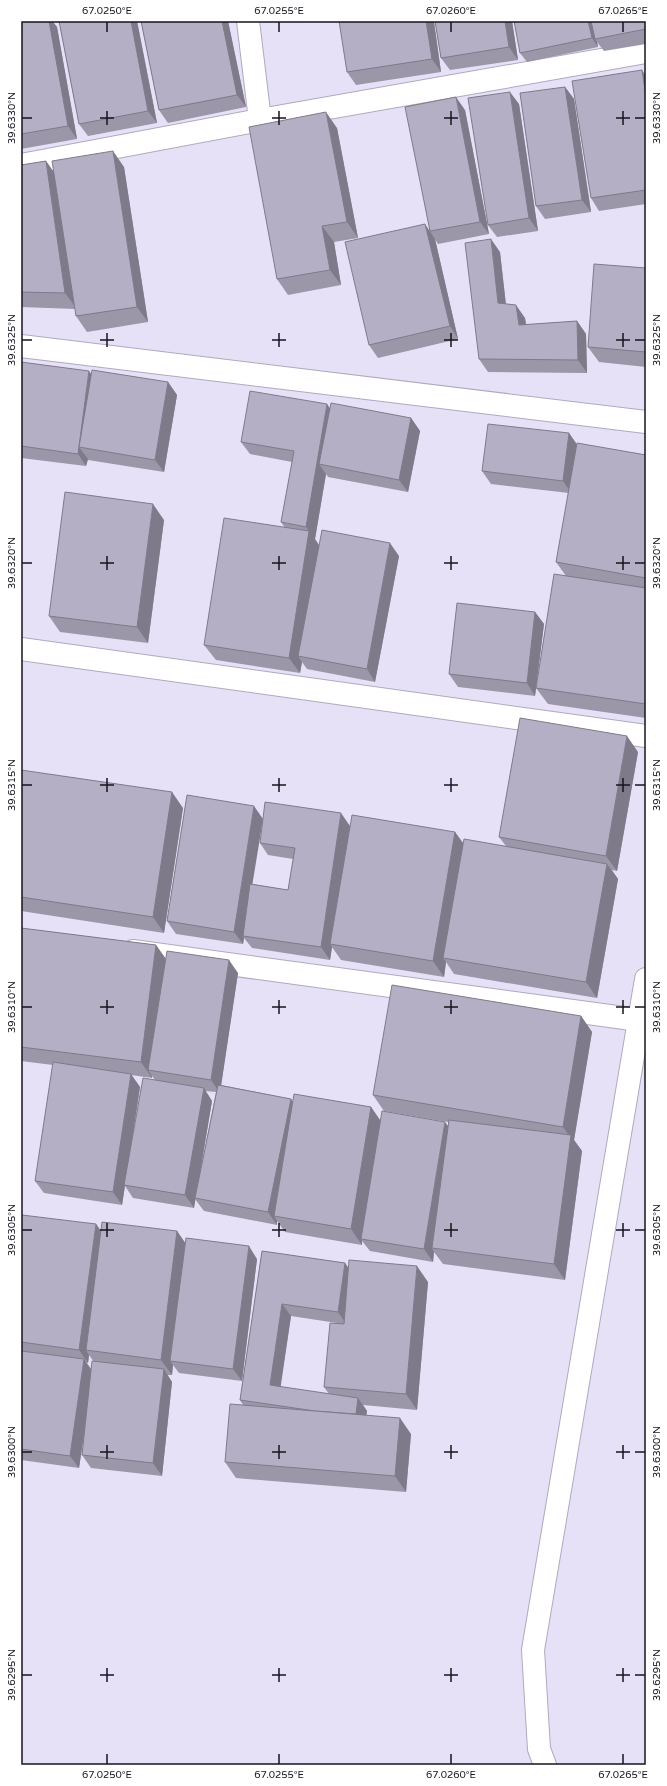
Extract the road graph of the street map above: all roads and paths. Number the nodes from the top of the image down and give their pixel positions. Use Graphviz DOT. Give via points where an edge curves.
graph roads {
  1 [pos="248,21"];
  2 [pos="646,52"];
  3 [pos="260,120"];
  4 [pos="21,165"];
  5 [pos="21,346"];
  6 [pos="646,422"];
  7 [pos="21,649"];
  8 [pos="646,736"];
  9 [pos="115,949"];
  10 [pos="646,979"];
  11 [pos="639,1020"];
  12 [pos="545,1765"];
  1 -- 3 [label="street"];
  2 -- 3 [label="street"];
  3 -- 4 [label="street"];
  5 -- 6 [label="street"];
  7 -- 8 [label="street"];
  9 -- 11 [label="street"];
  10 -- 11 [label="street"];
  11 -- 12 [label="street" via="533,1650 539,1749"];
}
